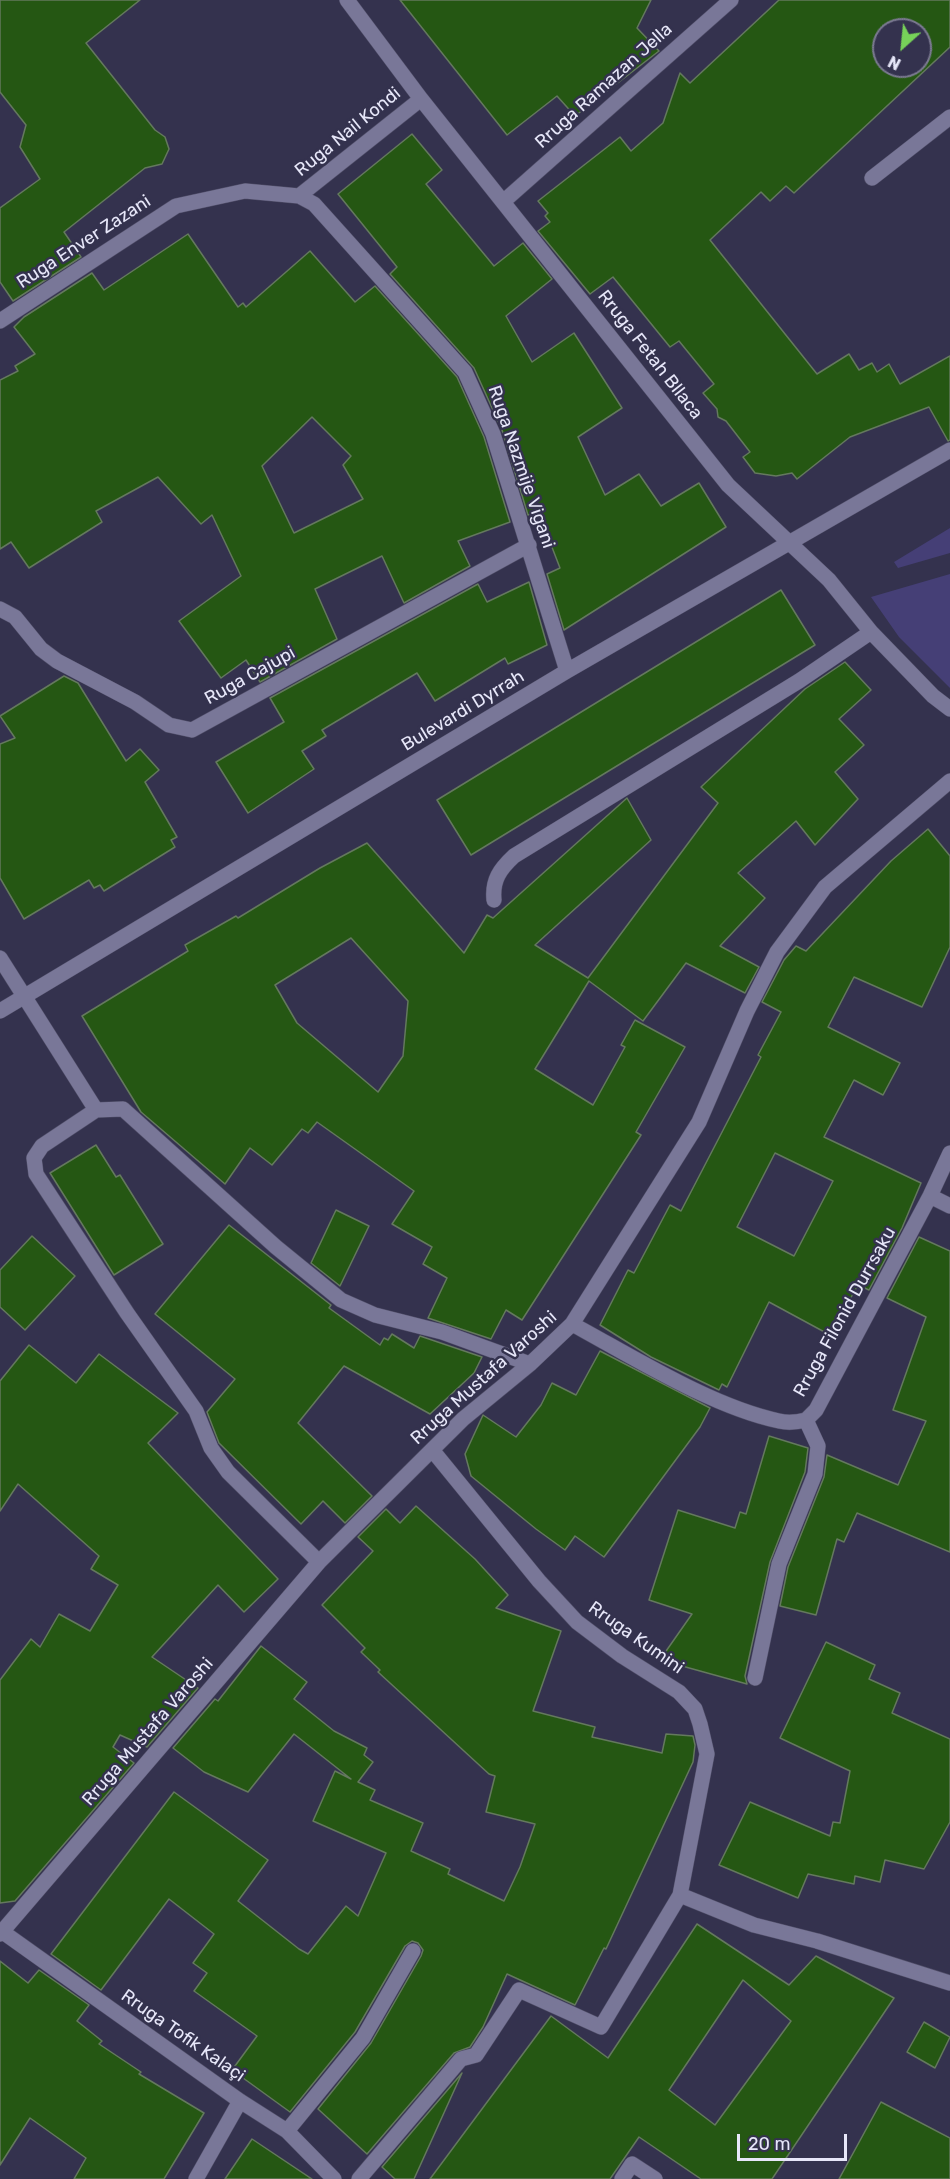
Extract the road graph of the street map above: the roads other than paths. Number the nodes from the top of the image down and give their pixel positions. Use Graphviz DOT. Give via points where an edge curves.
graph roads {
  1 [pos="347,0"];
  2 [pos="731,0"];
  3 [pos="421,99"];
  4 [pos="950,117"];
  5 [pos="873,178"];
  6 [pos="299,196"];
  7 [pos="504,201"];
  8 [pos="0,321"];
  9 [pos="950,450"];
  10 [pos="789,543"];
  11 [pos="529,545"];
  12 [pos="0,609"];
  13 [pos="871,632"];
  14 [pos="567,671"];
  15 [pos="950,709"];
  16 [pos="950,781"];
  17 [pos="494,900"];
  18 [pos="0,958"];
  19 [pos="24,997"];
  20 [pos="0,1011"];
  21 [pos="96,1110"];
  22 [pos="950,1153"];
  23 [pos="930,1196"];
  24 [pos="950,1206"];
  25 [pos="572,1324"];
  26 [pos="530,1364"];
  27 [pos="806,1420"];
  28 [pos="433,1451"];
  29 [pos="319,1562"];
  30 [pos="755,1678"];
  31 [pos="680,1895"];
  32 [pos="1,1932"];
  33 [pos="413,1951"];
  34 [pos="950,1983"];
  35 [pos="240,2101"];
  36 [pos="287,2131"];
  37 [pos="196,2179"];
  38 [pos="334,2179"];
  39 [pos="359,2179"];
  40 [pos="622,2179"];
  41 [pos="655,2179"];
  1 -- 3 [label="street, Rruga Fetah Bllaca"];
  2 -- 7 [label="street, Rruga Ramazan Jella"];
  3 -- 6 [label="street, Ruga Nail Kondi"];
  3 -- 7 [label="street, Rruga Fetah Bllaca"];
  4 -- 5 [label="street"];
  6 -- 8 [label="street, Ruga Enver Zazani" via="245,191 176,206"];
  6 -- 11 [label="street, Ruga Nazmije Vigani" via="314,204 465,372 493,434"];
  7 -- 10 [label="street, Rruga Fetah Bllaca" via="728,485"];
  9 -- 10 [label="street, Bulevardi Dyrrah"];
  10 -- 13 [label="street, Rruga Fetah Bllaca" via="829,580"];
  10 -- 14 [label="street, Bulevardi Dyrrah"];
  11 -- 12 [label="street, Ruga Cajupi" via="192,730 169,724 57,661 15,617"];
  11 -- 14 [label="street, Ruga Nazmije Vigani"];
  13 -- 15 [label="street, Rruga Fetah Bllaca"];
  13 -- 17 [label="street" via="799,681 514,856 499,870"];
  14 -- 19 [label="street, Bulevardi Dyrrah"];
  16 -- 25 [label="street, Rruga Mustafa Varoshi" via="825,887 777,952 699,1122"];
  18 -- 19 [label="street"];
  19 -- 20 [label="street, Bulevardi Dyrrah"];
  19 -- 21 [label="street"];
  21 -- 26 [label="street" via="123,1109 276,1248 342,1300 375,1315 441,1332"];
  21 -- 29 [label="street" via="42,1146 34,1158 36,1174 196,1411 211,1448 228,1472"];
  22 -- 23 [label="street, Rruga Filonid Durrsaku"];
  23 -- 24 [label="street"];
  23 -- 27 [label="street, Rruga Filonid Durrsaku" via="816,1410"];
  25 -- 26 [label="street, Rruga Mustafa Varoshi"];
  25 -- 27 [label="street, Rruga Filonid Durrsaku" via="732,1406 780,1422"];
  26 -- 28 [label="street, Rruga Mustafa Varoshi" via="463,1419"];
  27 -- 30 [label="street" via="818,1446 815,1474 779,1564"];
  28 -- 29 [label="street, Rruga Mustafa Varoshi"];
  28 -- 31 [label="street, Rruga Kumini" via="577,1622 679,1692 695,1709 707,1754"];
  29 -- 32 [label="street, Rruga Mustafa Varoshi"];
  31 -- 34 [label="street" via="754,1925"];
  31 -- 39 [label="street" via="601,2027 519,1990 476,2055 461,2060"];
  32 -- 35 [label="street, Rruga Tofik Kalaçi"];
  33 -- 36 [label="street" via="363,2038"];
  35 -- 36 [label="street, Rruga Tofik Kalaçi"];
  35 -- 37 [label="street"];
  36 -- 38 [label="street, Rruga Tofik Kalaçi"];
  40 -- 41 [label="street" via="632,2164"];
}
